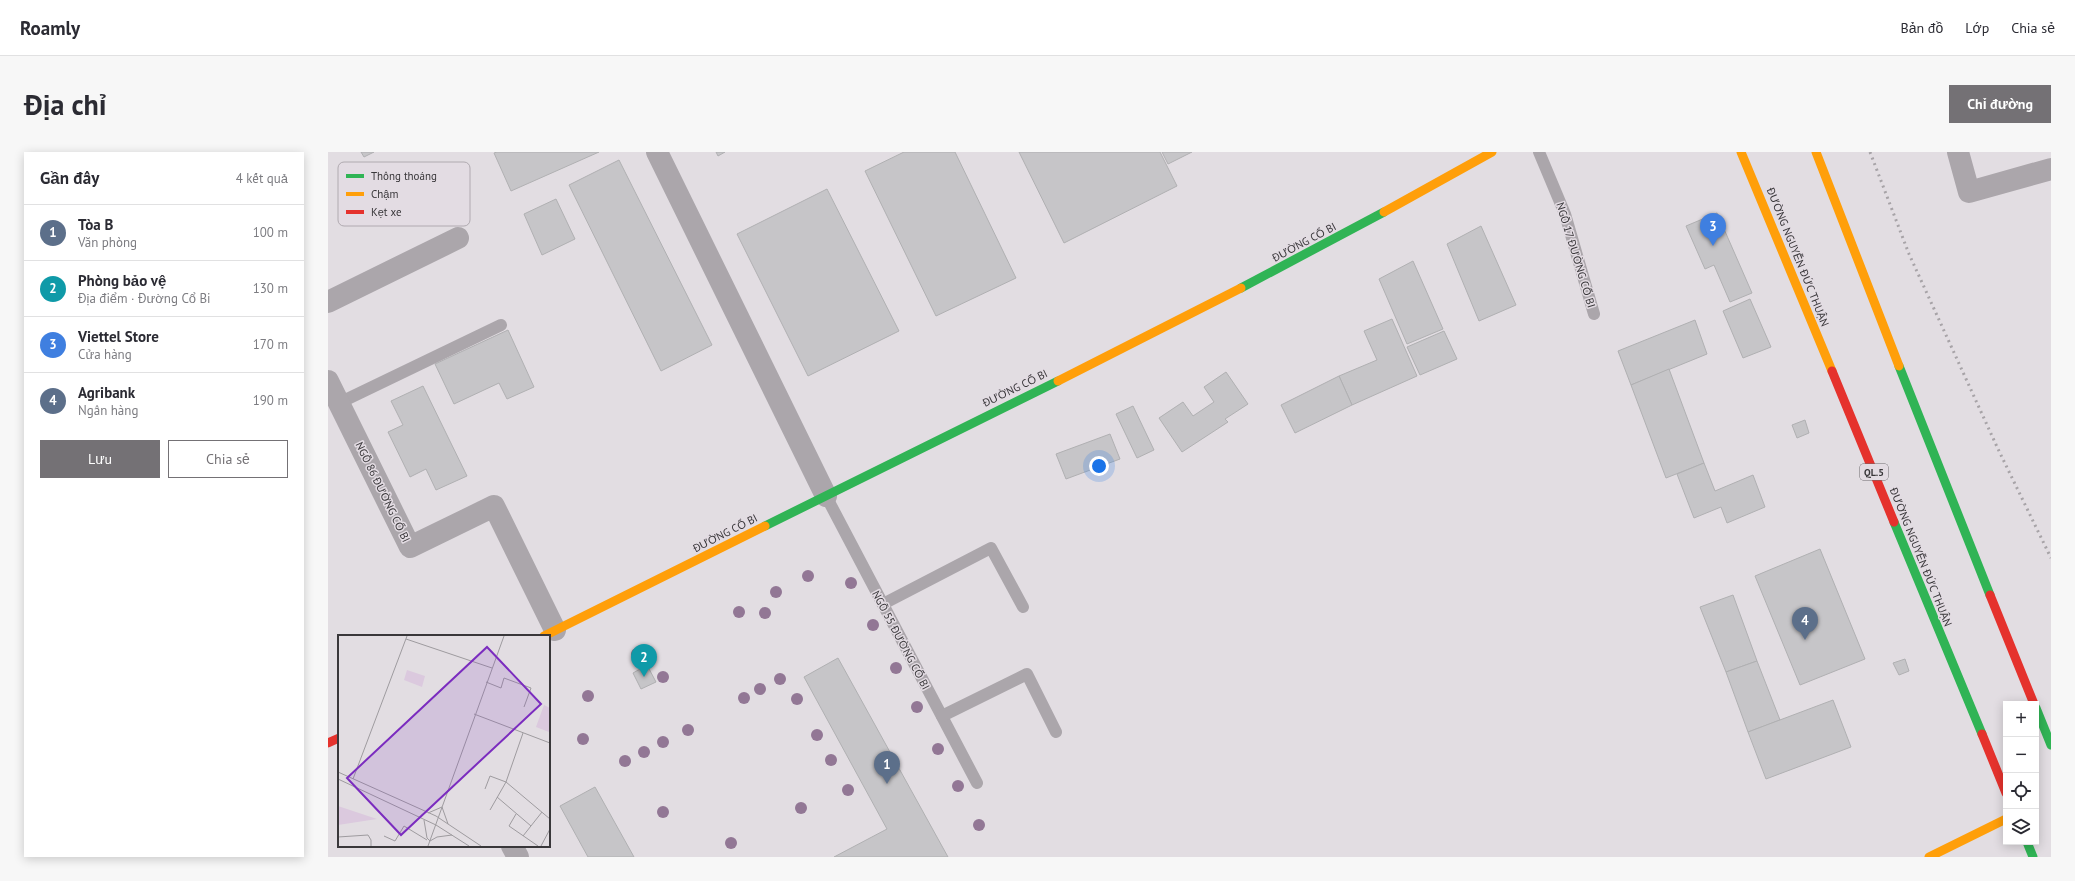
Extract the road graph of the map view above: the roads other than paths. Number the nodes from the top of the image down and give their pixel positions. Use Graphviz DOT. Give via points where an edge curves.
graph roads {
  1 [pos="657,152"];
  2 [pos="1492,152"];
  3 [pos="1539,152"];
  4 [pos="1741,152"];
  5 [pos="1816,152"];
  6 [pos="1958,152"];
  7 [pos="2051,169"];
  8 [pos="458,238"];
  9 [pos="328,302"];
  10 [pos="1594,314"];
  11 [pos="501,325"];
  12 [pos="328,381"];
  13 [pos="339,403"];
  14 [pos="826,496"];
  15 [pos="883,604"];
  16 [pos="1023,607"];
  17 [pos="549,633"];
  18 [pos="2033,701"];
  19 [pos="2039,715"];
  20 [pos="942,716"];
  21 [pos="1056,732"];
  22 [pos="338,738"];
  23 [pos="328,743"];
  24 [pos="2051,744"];
  25 [pos="977,783"];
  26 [pos="2003,786"];
  27 [pos="2003,820"];
  28 [pos="2028,845"];
  29 [pos="513,847"];
  30 [pos="518,857"];
  31 [pos="1929,857"];
  32 [pos="2033,857"];
  1 -- 14 [label="street"];
  2 -- 14 [label="main road, ĐƯỜNG CỔ BI" via="1246,286"];
  3 -- 10 [label="lane, NGÕ 17 ĐƯỜNG CỔ BI" via="1565,214"];
  4 -- 26 [label="main road, ĐƯỜNG NGUYỄN ĐỨC THUẬN / QL.5"];
  5 -- 18 [label="main road" via="1949,495"];
  6 -- 7 [label="street" via="1969,192"];
  8 -- 9 [label="street"];
  11 -- 13 [label="lane"];
  12 -- 13 [label="street, NGÕ 86 ĐƯỜNG CỔ BI"];
  13 -- 17 [label="street, NGÕ 86 ĐƯỜNG CỔ BI" via="410,547 494,506"];
  14 -- 15 [label="lane, NGÕ 55 ĐƯỜNG CỔ BI"];
  14 -- 17 [label="main road, ĐƯỜNG CỔ BI"];
  15 -- 16 [label="lane" via="991,548"];
  15 -- 20 [label="lane, NGÕ 55 ĐƯỜNG CỔ BI"];
  19 -- 24 [label="main road"];
  20 -- 21 [label="lane" via="1027,674"];
  20 -- 25 [label="lane, NGÕ 55 ĐƯỜNG CỔ BI"];
  22 -- 23 [label="main road"];
  27 -- 31 [label="main road"];
  28 -- 32 [label="main road"];
  29 -- 30 [label="street"];
}
